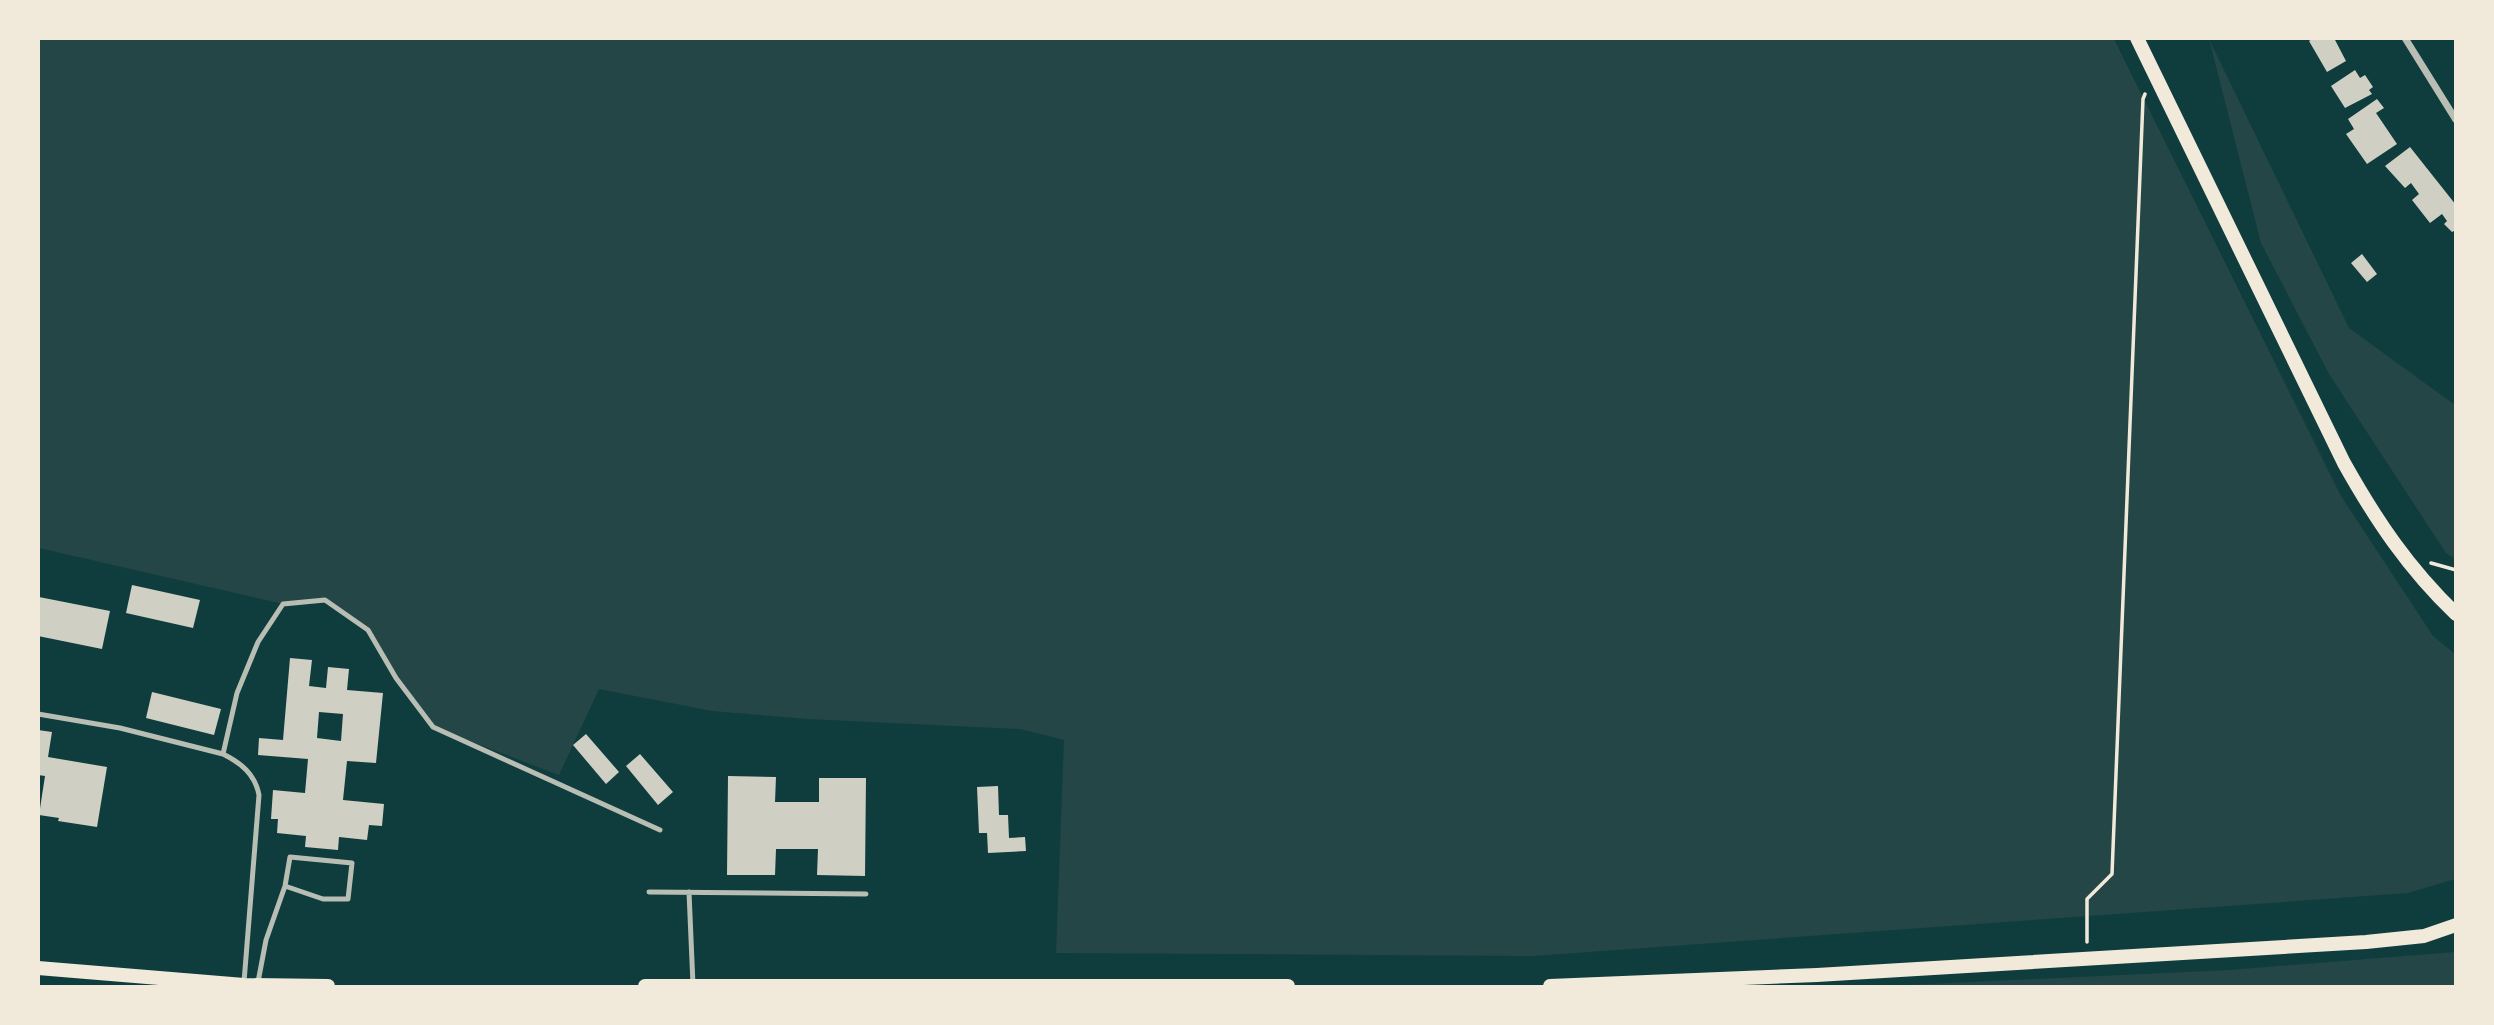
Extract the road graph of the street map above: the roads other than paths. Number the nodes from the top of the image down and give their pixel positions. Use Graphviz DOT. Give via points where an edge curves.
graph roads {
  1 [pos="2137,38"];
  2 [pos="2406,38"];
  3 [pos="2455,120"];
  4 [pos="2455,614"];
  5 [pos="38,715"];
  6 [pos="223,754"];
  7 [pos="660,830"];
  8 [pos="285,886"];
  9 [pos="649,892"];
  10 [pos="689,892"];
  11 [pos="866,894"];
  12 [pos="2455,925"];
  13 [pos="38,968"];
  14 [pos="251,985"];
  15 [pos="693,985"];
  16 [pos="328,986"];
  17 [pos="645,986"];
  18 [pos="1288,986"];
  19 [pos="1550,986"];
  1 -- 4 [label="main road" via="2362,494 2402,555"];
  2 -- 3 [label="street"];
  5 -- 6 [label="lane" via="120,728"];
  6 -- 7 [label="lane" via="237,693 258,642 283,604 325,600 368,630 432,727"];
  6 -- 14 [label="lane" via="250,773 259,795"];
  8 -- 8 [label="lane" via="290,857 352,863 348,900 323,899"];
  8 -- 14 [label="lane"];
  9 -- 10 [label="lane"];
  10 -- 11 [label="lane"];
  10 -- 15 [label="lane"];
  12 -- 19 [label="main road" via="2424,936 2366,942"];
  13 -- 14 [label="main road"];
  14 -- 16 [label="main road"];
  15 -- 17 [label="main road"];
  15 -- 18 [label="main road"];
}
